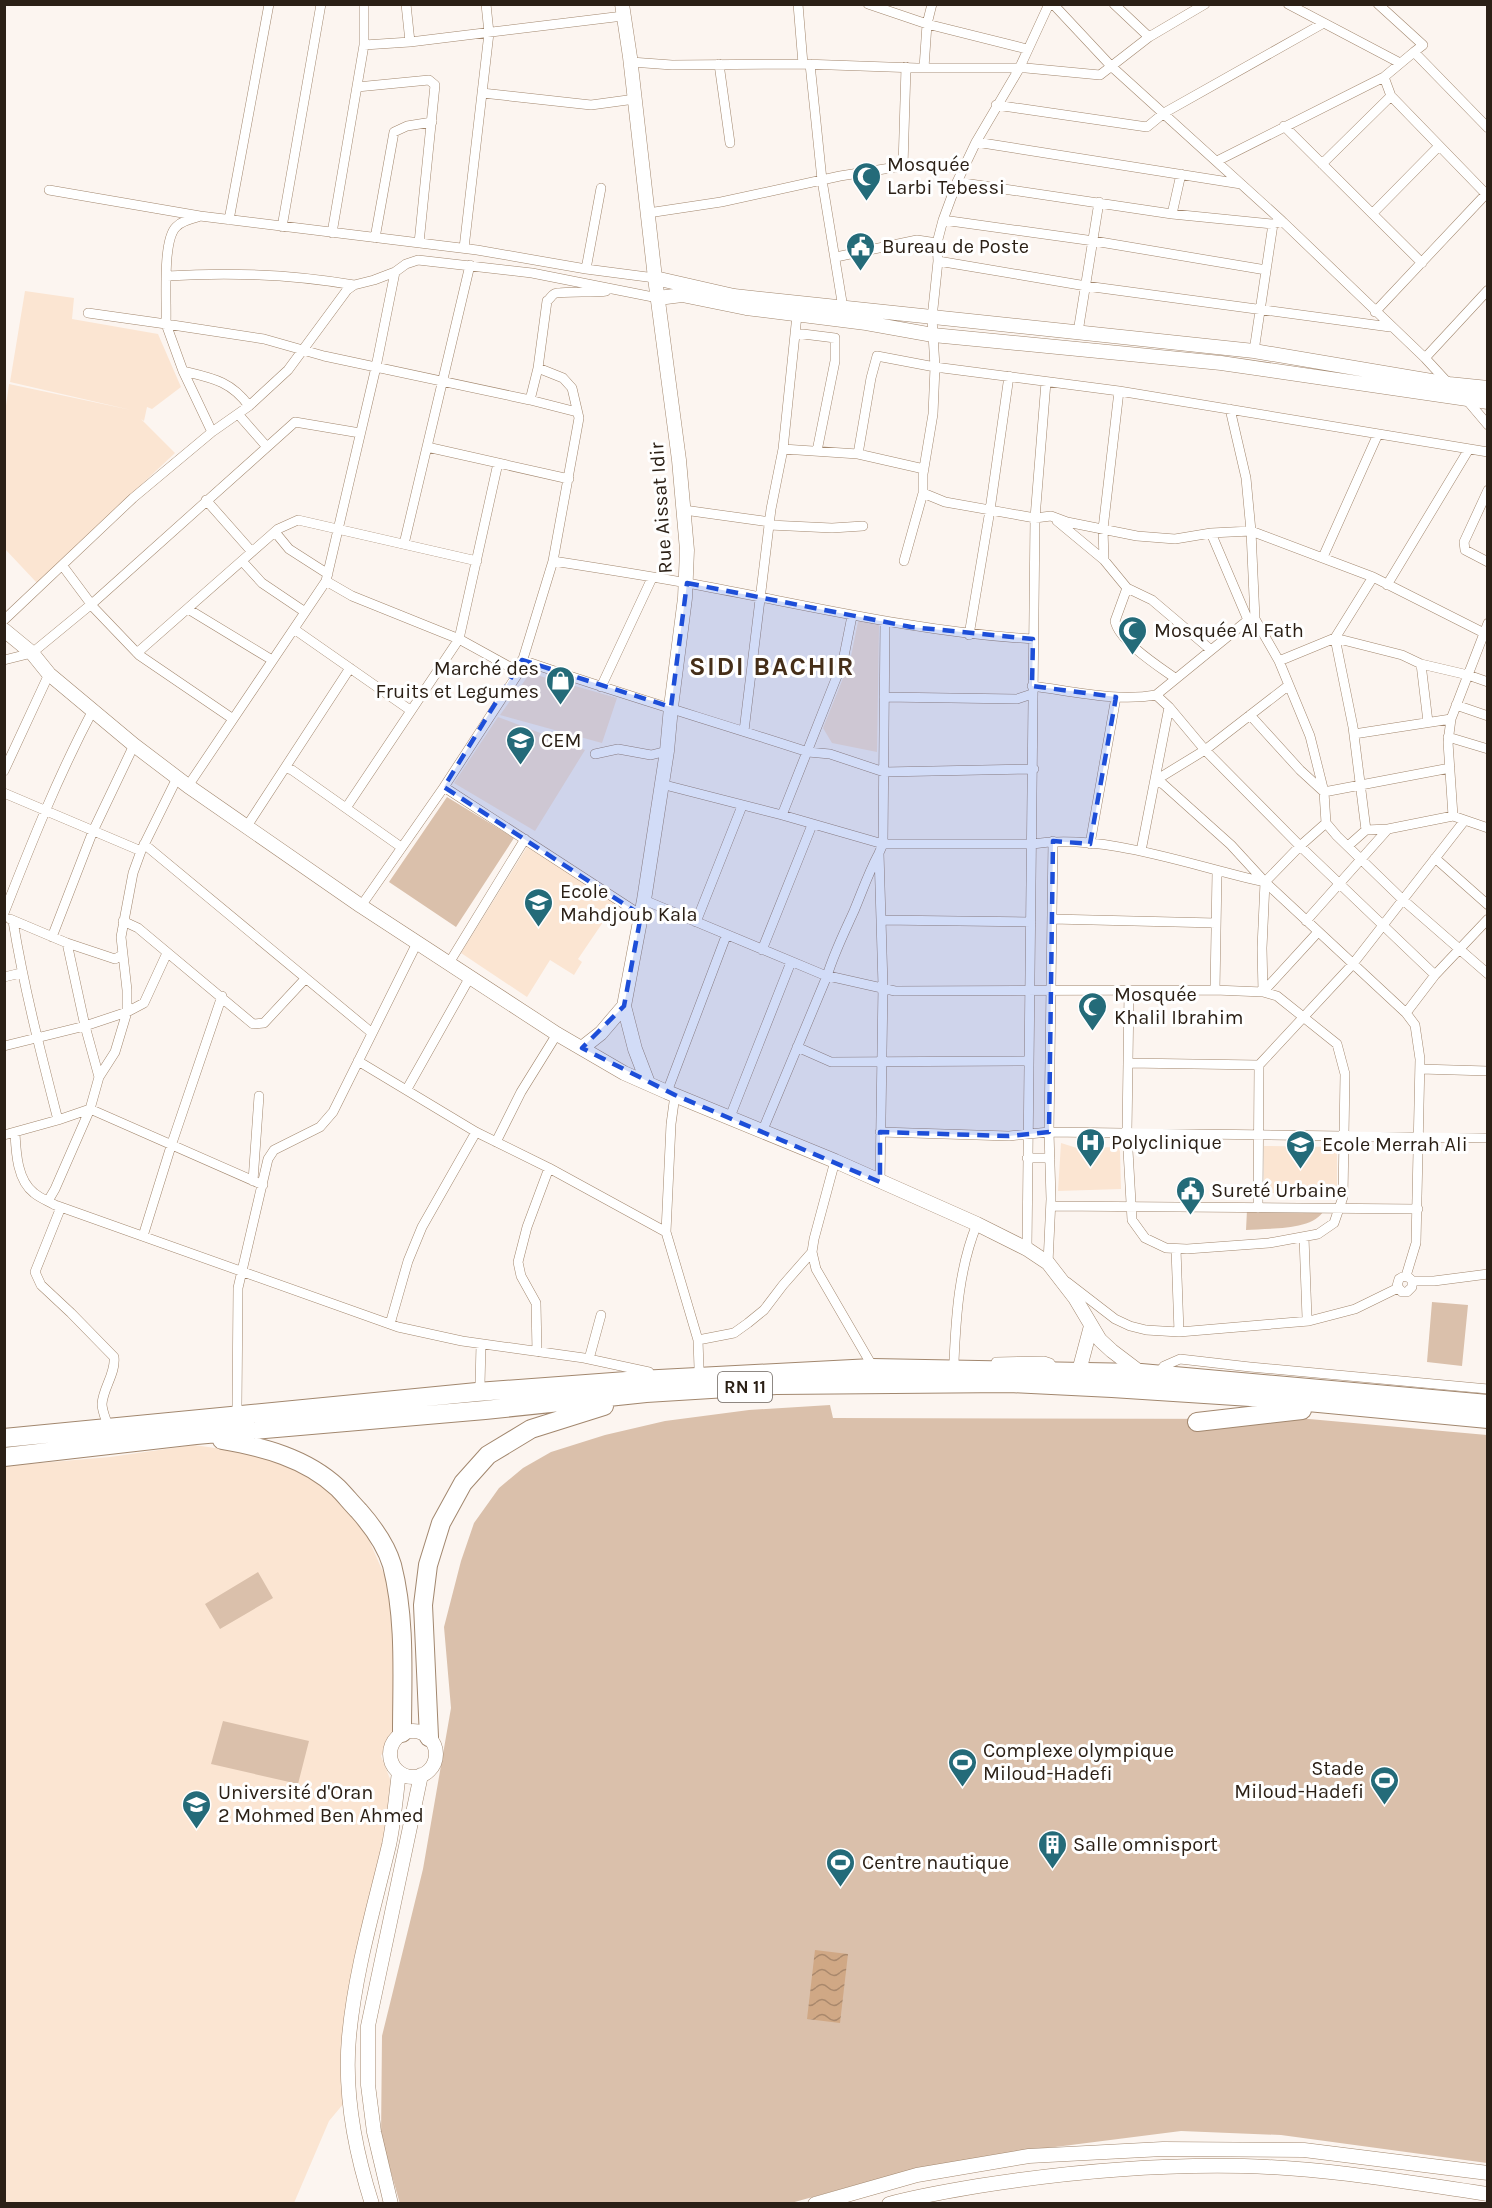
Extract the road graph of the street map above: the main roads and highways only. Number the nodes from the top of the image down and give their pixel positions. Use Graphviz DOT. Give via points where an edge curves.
graph roads {
  1 [pos="646,1393"];
  2 [pos="1488,1404"];
  3 [pos="1387,1409"];
  4 [pos="1488,1419"];
  5 [pos="1197,1422"];
  6 [pos="196,1435"];
  7 [pos="4,1438"];
  8 [pos="4,1457"];
  9 [pos="402,1733"];
  10 [pos="429,1737"];
  1 -- 3 [label="highway, RN 11" via="776,1385 1010,1383"];
  1 -- 6 [label="highway, RN 11"];
  1 -- 10 [label="highway" via="531,1429 488,1455 462,1483 441,1523 426,1577 423,1616"];
  2 -- 7 [label="highway, RN 11" via="1150,1374 872,1368 488,1391 232,1417 104,1425"];
  3 -- 4 [label="highway, RN 11"];
  3 -- 5 [label="highway" via="1281,1411"];
  6 -- 8 [label="highway, RN 11"];
  6 -- 9 [label="highway" via="260,1446 301,1462 336,1486 381,1540 398,1599"];
}
